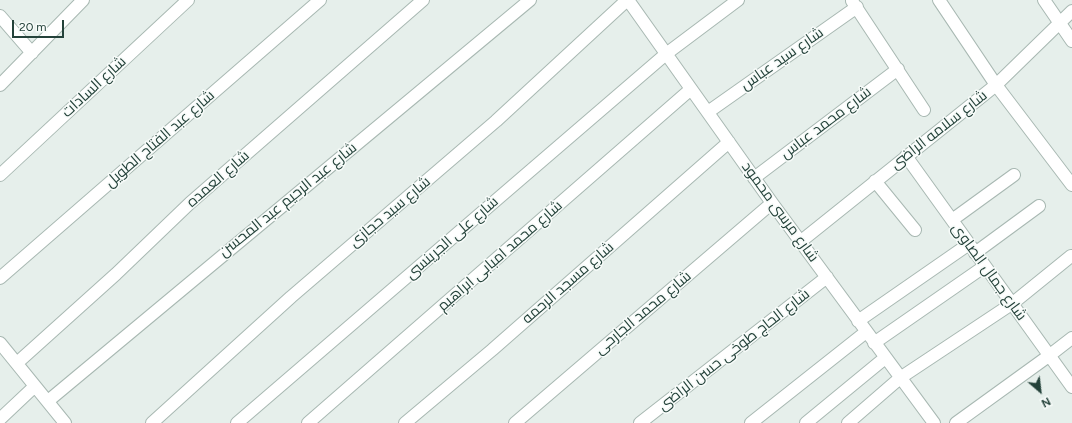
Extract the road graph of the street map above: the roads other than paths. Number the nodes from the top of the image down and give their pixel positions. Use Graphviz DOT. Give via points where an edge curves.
graph roads {
  1 [pos="83,0"];
  2 [pos="188,0"];
  3 [pos="320,0"];
  4 [pos="423,0"];
  5 [pos="530,0"];
  6 [pos="627,0"];
  7 [pos="738,0"];
  8 [pos="939,0"];
  9 [pos="1044,0"];
  10 [pos="854,3"];
  11 [pos="1072,11"];
  12 [pos="0,16"];
  13 [pos="1060,23"];
  14 [pos="1072,41"];
  15 [pos="32,53"];
  16 [pos="666,54"];
  17 [pos="898,69"];
  18 [pos="0,85"];
  19 [pos="996,85"];
  20 [pos="691,89"];
  21 [pos="924,110"];
  22 [pos="708,112"];
  23 [pos="729,142"];
  24 [pos="906,156"];
  25 [pos="0,174"];
  26 [pos="1014,175"];
  27 [pos="754,178"];
  28 [pos="875,181"];
  29 [pos="1072,186"];
  30 [pos="772,203"];
  31 [pos="1038,206"];
  32 [pos="952,220"];
  33 [pos="915,230"];
  34 [pos="800,242"];
  35 [pos="972,248"];
  36 [pos="1071,256"];
  37 [pos="985,266"];
  38 [pos="827,277"];
  39 [pos="0,278"];
  40 [pos="1013,303"];
  41 [pos="858,321"];
  42 [pos="866,332"];
  43 [pos="1072,338"];
  44 [pos="0,343"];
  45 [pos="874,343"];
  46 [pos="1050,355"];
  47 [pos="885,358"];
  48 [pos="17,363"];
  49 [pos="900,378"];
  50 [pos="35,386"];
  51 [pos="1072,387"];
  52 [pos="48,401"];
  53 [pos="0,418"];
  54 [pos="65,423"];
  55 [pos="152,423"];
  56 [pos="237,423"];
  57 [pos="308,423"];
  58 [pos="405,423"];
  59 [pos="515,423"];
  60 [pos="640,423"];
  61 [pos="751,423"];
  62 [pos="806,423"];
  63 [pos="848,423"];
  64 [pos="934,423"];
  65 [pos="956,423"];
  1 -- 15 [label="street"];
  2 -- 25 [label="street, شارع السادات"];
  3 -- 39 [label="street, شارع عبد الفتاح الطويل"];
  4 -- 48 [label="street, شارع العمده" via="190,203"];
  5 -- 52 [label="street, شارع عبد الرحيم عبد المحسن"];
  6 -- 16 [label="street, شارع مرسى محمود"];
  6 -- 55 [label="street, شارع سيد حجازى" via="496,121 291,297"];
  7 -- 16 [label="street, شارع على الجرينسى"];
  8 -- 19 [label="street"];
  9 -- 13 [label="street"];
  10 -- 17 [label="street"];
  10 -- 22 [label="street, شارع سيد عباس"];
  11 -- 13 [label="street, شارع سلامه الراضى"];
  12 -- 15 [label="street"];
  13 -- 14 [label="street"];
  13 -- 19 [label="street, شارع سلامه الراضى"];
  15 -- 18 [label="street"];
  16 -- 20 [label="street, شارع مرسى محمود"];
  16 -- 56 [label="street, شارع على الجرينسى"];
  17 -- 21 [label="street"];
  17 -- 27 [label="street, شارع محمد عباس"];
  19 -- 24 [label="street, شارع سلامه الراضى"];
  19 -- 29 [label="street"];
  20 -- 22 [label="street, شارع مرسى محمود"];
  20 -- 57 [label="street, شارع محمد امبابى ابراهيم"];
  22 -- 23 [label="street, شارع مرسى محمود"];
  23 -- 27 [label="street, شارع مرسى محمود"];
  23 -- 58 [label="street, شارع مسجد الرحمه"];
  24 -- 28 [label="street, شارع سلامه الراضى"];
  24 -- 32 [label="street, شارع جمال الصاوى"];
  26 -- 32 [label="street"];
  27 -- 30 [label="street, شارع مرسى محمود"];
  28 -- 33 [label="street"];
  28 -- 34 [label="street, شارع سلامه الراضى"];
  30 -- 34 [label="street, شارع مرسى محمود"];
  30 -- 59 [label="street, شارع محمد الجارحى"];
  31 -- 35 [label="street"];
  32 -- 35 [label="street, شارع جمال الصاوى"];
  34 -- 38 [label="street, شارع مرسى محمود"];
  35 -- 37 [label="street, شارع جمال الصاوى"];
  35 -- 41 [label="street"];
  36 -- 40 [label="street"];
  37 -- 40 [label="street, شارع جمال الصاوى"];
  37 -- 45 [label="street"];
  38 -- 41 [label="street, شارع مرسى محمود"];
  38 -- 60 [label="street, شارع الحاج طوخى حسن الراضى"];
  40 -- 46 [label="street, شارع جمال الصاوى"];
  40 -- 49 [label="street"];
  41 -- 42 [label="street, شارع مرسى محمود"];
  42 -- 45 [label="street, شارع مرسى محمود"];
  42 -- 61 [label="street"];
  43 -- 46 [label="street"];
  44 -- 48 [label="street"];
  45 -- 47 [label="street, شارع مرسى محمود"];
  46 -- 51 [label="street, شارع جمال الصاوى"];
  46 -- 65 [label="street"];
  47 -- 49 [label="street, شارع مرسى محمود"];
  47 -- 62 [label="street"];
  48 -- 50 [label="street"];
  49 -- 63 [label="street"];
  49 -- 64 [label="street, شارع مرسى محمود"];
  50 -- 52 [label="street"];
  50 -- 53 [label="street"];
  52 -- 54 [label="street"];
}
